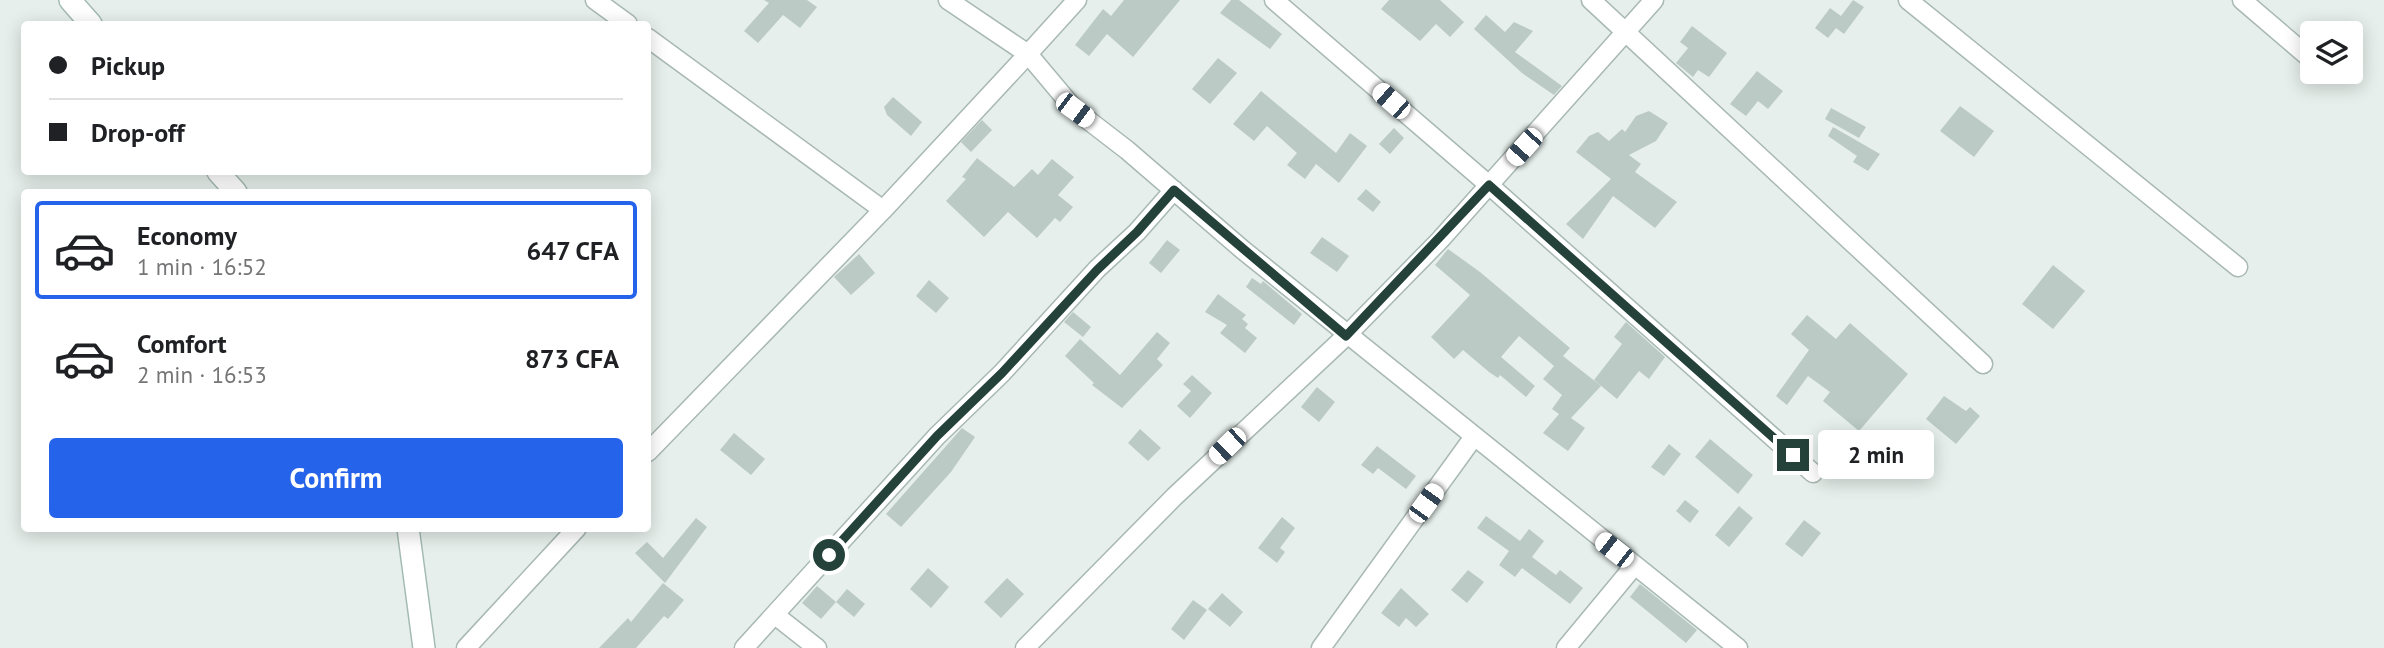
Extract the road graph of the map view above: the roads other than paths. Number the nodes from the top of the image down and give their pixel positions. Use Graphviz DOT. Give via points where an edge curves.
graph roads {
  1 [pos="70,0"];
  2 [pos="595,0"];
  3 [pos="948,0"];
  4 [pos="1077,0"];
  5 [pos="1274,0"];
  6 [pos="1591,0"];
  7 [pos="1654,0"];
  8 [pos="1908,0"];
  9 [pos="2242,0"];
  10 [pos="88,21"];
  11 [pos="624,21"];
  12 [pos="1627,31"];
  13 [pos="651,40"];
  14 [pos="2300,50"];
  15 [pos="1028,54"];
  16 [pos="221,175"];
  17 [pos="1489,185"];
  18 [pos="233,189"];
  19 [pos="1174,190"];
  20 [pos="883,210"];
  21 [pos="2238,267"];
  22 [pos="1346,336"];
  23 [pos="1983,364"];
  24 [pos="1473,438"];
  25 [pos="651,449"];
  26 [pos="1814,473"];
  27 [pos="409,532"];
  28 [pos="573,532"];
  29 [pos="1634,566"];
  30 [pos="775,615"];
  31 [pos="1732,646"];
  32 [pos="424,648"];
  33 [pos="466,648"];
  34 [pos="744,648"];
  35 [pos="817,648"];
  36 [pos="1026,648"];
  37 [pos="1321,648"];
  38 [pos="1566,648"];
  1 -- 10 [label="street"];
  2 -- 11 [label="street"];
  3 -- 15 [label="street"];
  4 -- 15 [label="street"];
  5 -- 17 [label="street"];
  6 -- 12 [label="street"];
  7 -- 12 [label="street"];
  8 -- 21 [label="street"];
  9 -- 14 [label="street"];
  12 -- 17 [label="street"];
  12 -- 23 [label="street"];
  13 -- 20 [label="street"];
  15 -- 19 [label="street" via="1075,110"];
  15 -- 20 [label="street"];
  16 -- 18 [label="street"];
  17 -- 22 [label="street"];
  17 -- 26 [label="street"];
  19 -- 22 [label="street"];
  19 -- 30 [label="street" via="937,436"];
  20 -- 25 [label="street"];
  22 -- 24 [label="street"];
  22 -- 36 [label="street" via="1182,488"];
  24 -- 29 [label="street"];
  24 -- 37 [label="street"];
  27 -- 32 [label="street"];
  28 -- 33 [label="street"];
  29 -- 31 [label="street"];
  29 -- 38 [label="street"];
  30 -- 34 [label="street"];
  30 -- 35 [label="street"];
}
